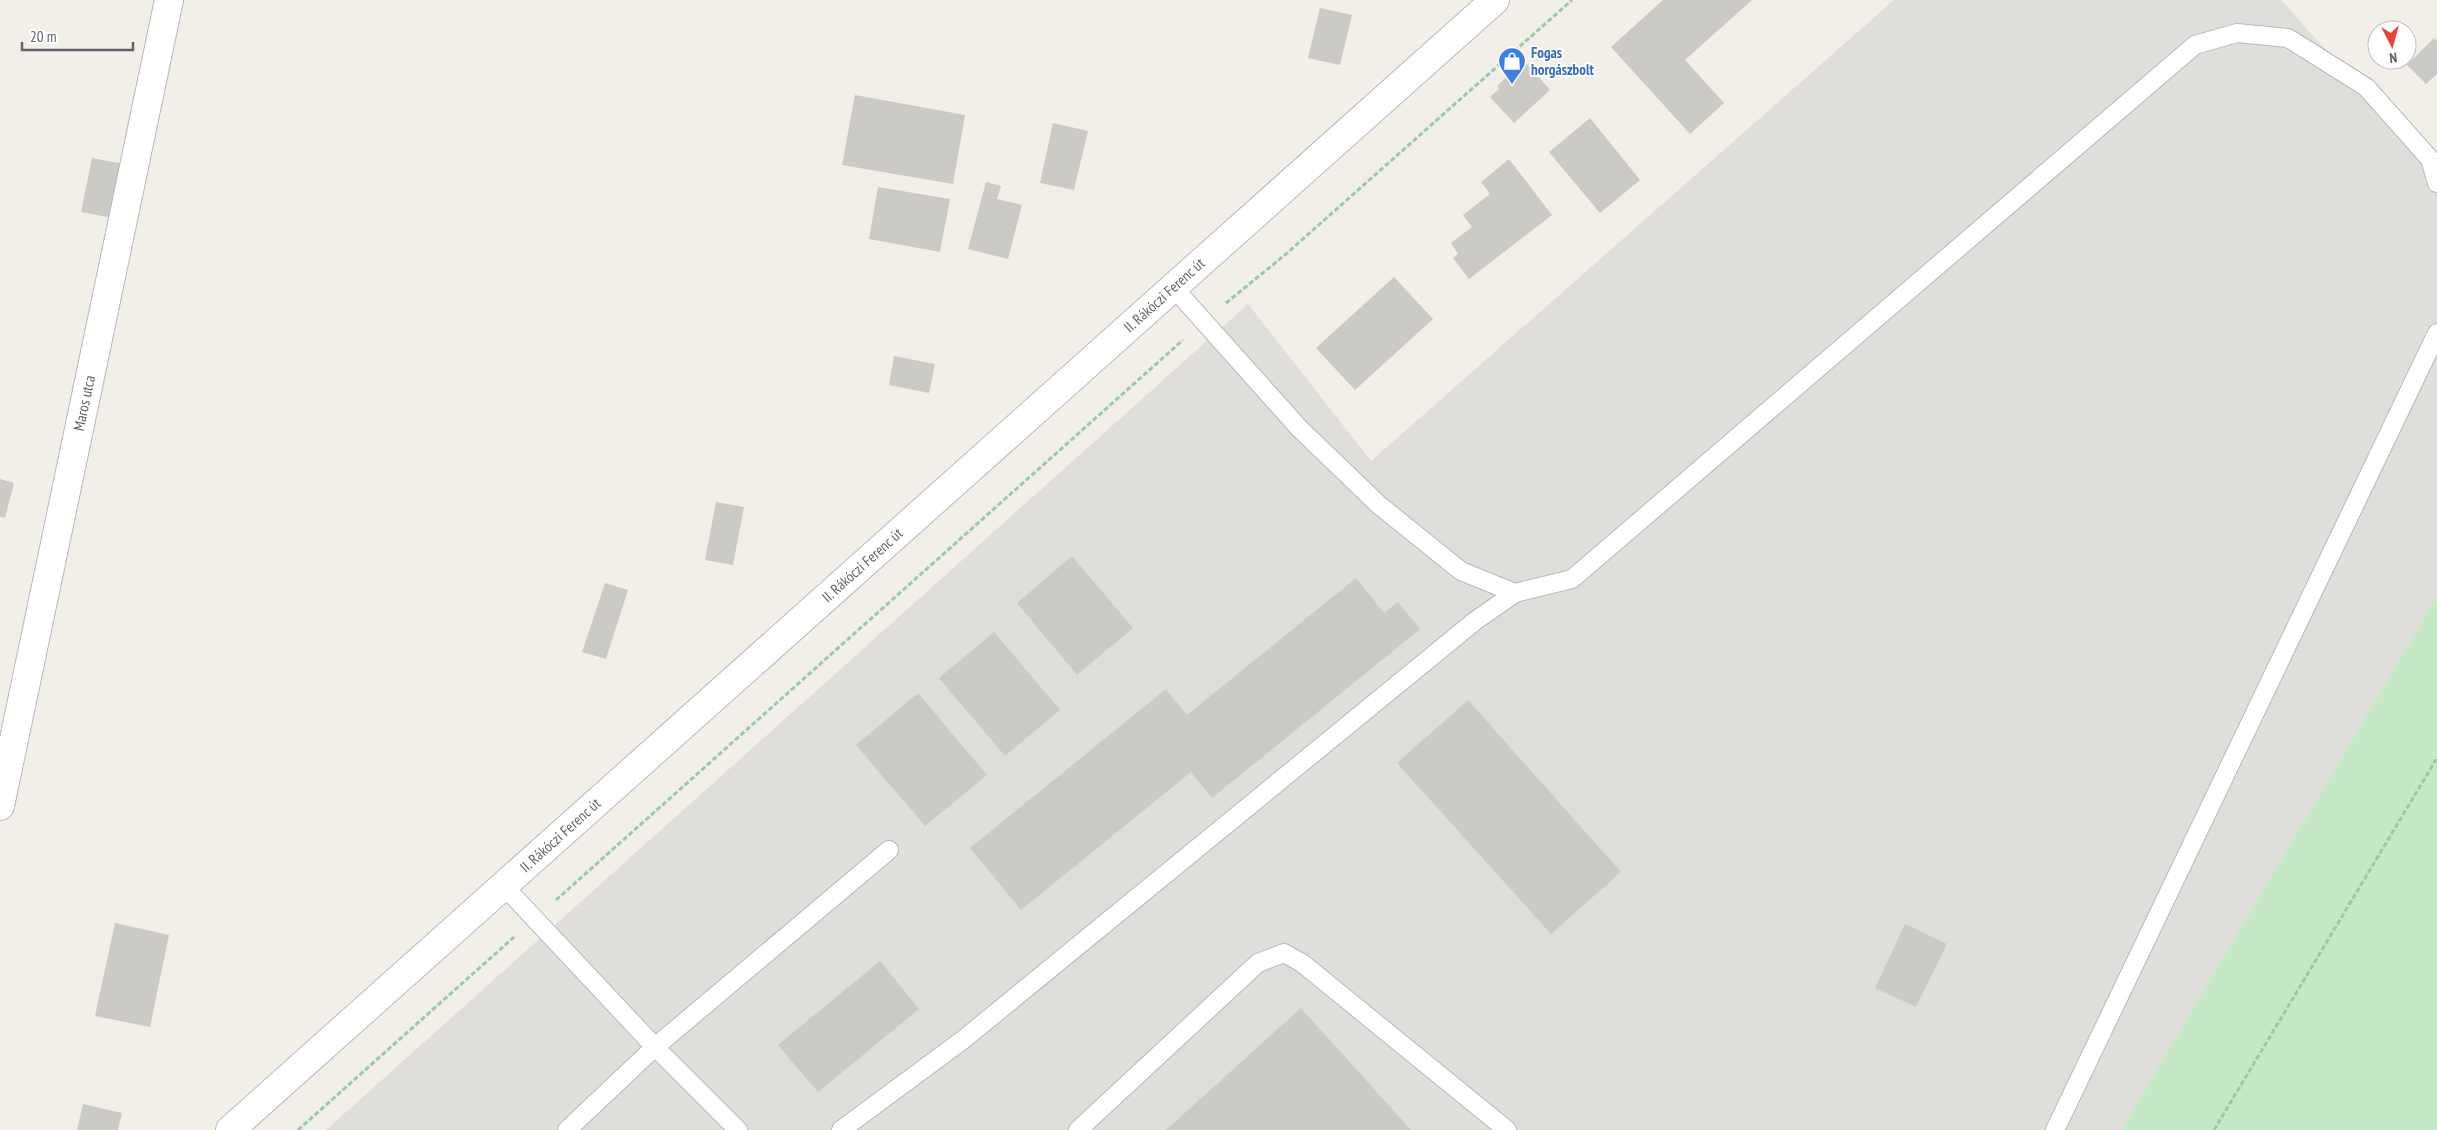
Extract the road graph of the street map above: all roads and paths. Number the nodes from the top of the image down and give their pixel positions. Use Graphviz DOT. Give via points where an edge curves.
graph roads {
  1 [pos="169,0"];
  2 [pos="1494,0"];
  3 [pos="1572,0"];
  4 [pos="2437,183"];
  5 [pos="1173,287"];
  6 [pos="1203,322"];
  7 [pos="2437,333"];
  8 [pos="1515,593"];
  9 [pos="2437,758"];
  10 [pos="0,806"];
  11 [pos="889,850"];
  12 [pos="503,885"];
  13 [pos="534,919"];
  14 [pos="655,1047"];
  15 [pos="230,1130"];
  16 [pos="298,1130"];
  17 [pos="567,1130"];
  18 [pos="738,1130"];
  19 [pos="841,1130"];
  20 [pos="1078,1130"];
  21 [pos="1507,1130"];
  22 [pos="2056,1130"];
  23 [pos="2214,1130"];
  1 -- 10 [label="main road, Maros utca"];
  2 -- 5 [label="main road, II. Rákóczi Ferenc út"];
  3 -- 6 [label="path" via="1286,254"];
  4 -- 8 [label="lane" via="2430,159 2366,87 2288,38 2237,33 2196,45 1572,579"];
  5 -- 6 [label="lane"];
  5 -- 12 [label="main road, II. Rákóczi Ferenc út"];
  6 -- 8 [label="lane" via="1299,428 1379,505 1461,571"];
  6 -- 13 [label="path"];
  7 -- 22 [label="lane"];
  8 -- 19 [label="lane" via="1468,627 964,1039"];
  9 -- 23 [label="path"];
  11 -- 14 [label="lane"];
  12 -- 13 [label="lane"];
  12 -- 15 [label="main road, II. Rákóczi Ferenc út"];
  13 -- 14 [label="lane"];
  13 -- 16 [label="path"];
  14 -- 17 [label="lane"];
  14 -- 18 [label="lane"];
  20 -- 21 [label="lane" via="1258,963 1284,953 1302,963"];
}
